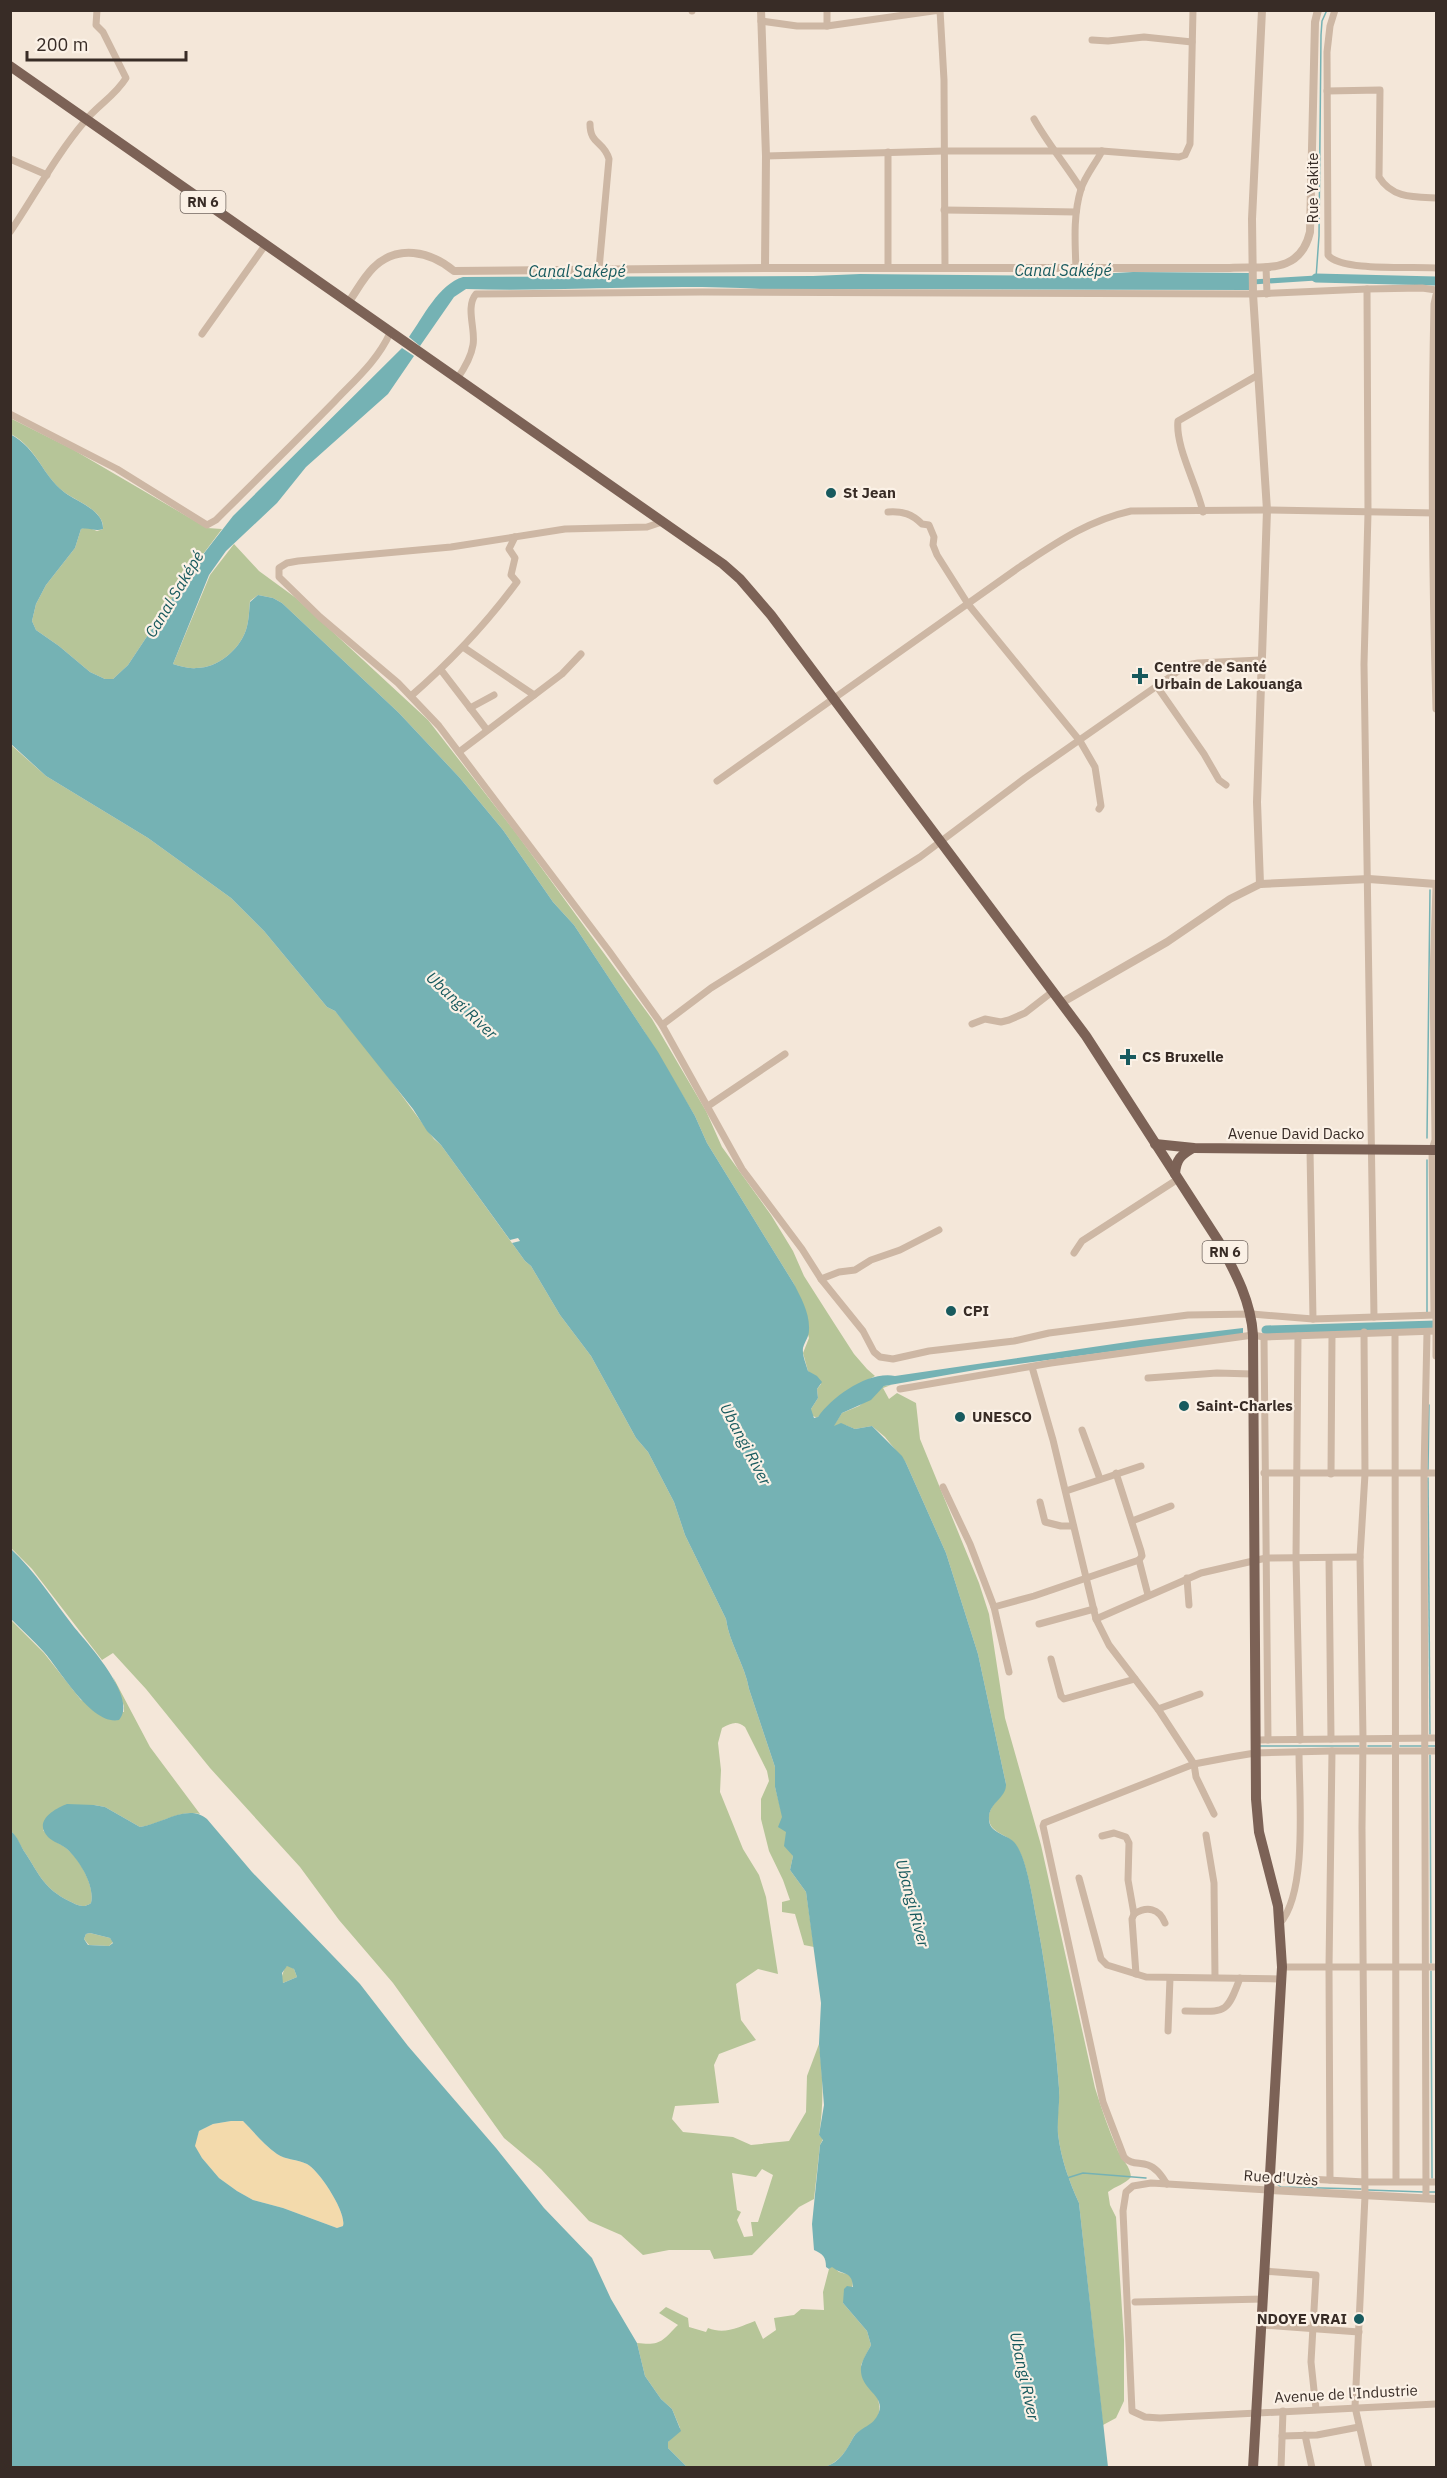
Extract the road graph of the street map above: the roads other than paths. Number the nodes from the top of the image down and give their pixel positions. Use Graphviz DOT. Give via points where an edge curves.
graph roads {
  1 [pos="97,10"];
  2 [pos="761,10"];
  3 [pos="827,10"];
  4 [pos="1193,10"];
  5 [pos="1262,10"];
  6 [pos="1318,10"];
  7 [pos="1335,10"];
  8 [pos="761,21"];
  9 [pos="827,26"];
  10 [pos="1092,39"];
  11 [pos="1192,42"];
  12 [pos="10,66"];
  13 [pos="1327,92"];
  14 [pos="1034,119"];
  15 [pos="86,120"];
  16 [pos="590,124"];
  17 [pos="944,151"];
  18 [pos="1102,151"];
  19 [pos="888,152"];
  20 [pos="1057,152"];
  21 [pos="766,156"];
  22 [pos="10,159"];
  23 [pos="47,175"];
  24 [pos="1081,189"];
  25 [pos="1437,198"];
  26 [pos="944,210"];
  27 [pos="1076,212"];
  28 [pos="10,232"];
  29 [pos="266,244"];
  30 [pos="1252,267"];
  31 [pos="1266,267"];
  32 [pos="765,268"];
  33 [pos="888,268"];
  34 [pos="945,268"];
  35 [pos="1437,268"];
  36 [pos="599,269"];
  37 [pos="1076,269"];
  38 [pos="1367,289"];
  39 [pos="1437,290"];
  40 [pos="1253,294"];
  41 [pos="1267,294"];
  42 [pos="1437,296"];
  43 [pos="348,303"];
  44 [pos="202,334"];
  45 [pos="393,335"];
  46 [pos="1258,375"];
  47 [pos="457,380"];
  48 [pos="10,414"];
  49 [pos="1267,510"];
  50 [pos="888,512"];
  51 [pos="1203,512"];
  52 [pos="1368,513"];
  53 [pos="1434,513"];
  54 [pos="662,522"];
  55 [pos="515,537"];
  56 [pos="968,604"];
  57 [pos="463,647"];
  58 [pos="580,654"];
  59 [pos="1260,660"];
  60 [pos="441,670"];
  61 [pos="1158,688"];
  62 [pos="494,695"];
  63 [pos="534,695"];
  64 [pos="411,696"];
  65 [pos="833,698"];
  66 [pos="470,708"];
  67 [pos="1437,709"];
  68 [pos="487,730"];
  69 [pos="1080,741"];
  70 [pos="459,752"];
  71 [pos="717,781"];
  72 [pos="1226,785"];
  73 [pos="1099,809"];
  74 [pos="940,842"];
  75 [pos="1369,879"];
  76 [pos="1260,884"];
  77 [pos="1437,886"];
  78 [pos="1052,992"];
  79 [pos="1061,1003"];
  80 [pos="972,1024"];
  81 [pos="662,1025"];
  82 [pos="785,1054"];
  83 [pos="708,1106"];
  84 [pos="1155,1144"];
  85 [pos="1194,1148"];
  86 [pos="1373,1149"];
  87 [pos="1310,1150"];
  88 [pos="1434,1150"];
  89 [pos="1177,1176"];
  90 [pos="939,1230"];
  91 [pos="1074,1253"];
  92 [pos="820,1279"];
  93 [pos="1251,1314"];
  94 [pos="1435,1315"];
  95 [pos="1374,1317"];
  96 [pos="1313,1319"];
  97 [pos="1436,1331"];
  98 [pos="1364,1332"];
  99 [pos="1427,1332"];
  100 [pos="1395,1333"];
  101 [pos="1332,1335"];
  102 [pos="1259,1336"];
  103 [pos="1298,1336"];
  104 [pos="1437,1356"];
  105 [pos="1032,1367"];
  106 [pos="1252,1374"];
  107 [pos="1148,1378"];
  108 [pos="900,1389"];
  109 [pos="1082,1430"];
  110 [pos="1141,1466"];
  111 [pos="1116,1473"];
  112 [pos="1266,1473"];
  113 [pos="1298,1473"];
  114 [pos="1424,1473"];
  115 [pos="1437,1473"];
  116 [pos="1252,1474"];
  117 [pos="1331,1474"];
  118 [pos="1365,1474"];
  119 [pos="1395,1474"];
  120 [pos="1100,1479"];
  121 [pos="943,1487"];
  122 [pos="1066,1491"];
  123 [pos="1040,1502"];
  124 [pos="1171,1506"];
  125 [pos="1132,1521"];
  126 [pos="1073,1526"];
  127 [pos="1360,1557"];
  128 [pos="1266,1558"];
  129 [pos="1296,1558"];
  130 [pos="1329,1558"];
  131 [pos="1139,1560"];
  132 [pos="1253,1561"];
  133 [pos="1187,1578"];
  134 [pos="1087,1579"];
  135 [pos="1148,1595"];
  136 [pos="1190,1605"];
  137 [pos="994,1607"];
  138 [pos="1094,1609"];
  139 [pos="1096,1619"];
  140 [pos="1039,1624"];
  141 [pos="1051,1659"];
  142 [pos="1009,1672"];
  143 [pos="1135,1679"];
  144 [pos="1200,1694"];
  145 [pos="1158,1709"];
  146 [pos="1331,1738"];
  147 [pos="1364,1738"];
  148 [pos="1395,1738"];
  149 [pos="1425,1738"];
  150 [pos="1437,1738"];
  151 [pos="1255,1740"];
  152 [pos="1268,1740"];
  153 [pos="1300,1740"];
  154 [pos="1332,1750"];
  155 [pos="1363,1751"];
  156 [pos="1395,1751"];
  157 [pos="1425,1751"];
  158 [pos="1437,1751"];
  159 [pos="1299,1752"];
  160 [pos="1255,1753"];
  161 [pos="1194,1764"];
  162 [pos="1214,1814"];
  163 [pos="1206,1834"];
  164 [pos="1102,1836"];
  165 [pos="1079,1878"];
  166 [pos="1134,1914"];
  167 [pos="1165,1923"];
  168 [pos="1280,1923"];
  169 [pos="1282,1967"];
  170 [pos="1329,1967"];
  171 [pos="1362,1967"];
  172 [pos="1394,1967"];
  173 [pos="1426,1967"];
  174 [pos="1437,1967"];
  175 [pos="1136,1974"];
  176 [pos="1215,1977"];
  177 [pos="1170,1978"];
  178 [pos="1240,1978"];
  179 [pos="1281,1979"];
  180 [pos="1185,2012"];
  181 [pos="1168,2031"];
  182 [pos="1270,2177"];
  183 [pos="1330,2180"];
  184 [pos="1395,2181"];
  185 [pos="1365,2182"];
  186 [pos="1426,2182"];
  187 [pos="1437,2182"];
  188 [pos="1167,2184"];
  189 [pos="1268,2190"];
  190 [pos="1126,2192"];
  191 [pos="1365,2196"];
  192 [pos="1426,2198"];
  193 [pos="1437,2199"];
  194 [pos="1264,2271"];
  195 [pos="1263,2299"];
  196 [pos="1136,2302"];
  197 [pos="1262,2325"];
  198 [pos="1312,2327"];
  199 [pos="1359,2332"];
  200 [pos="1437,2404"];
  201 [pos="1355,2407"];
  202 [pos="1316,2409"];
  203 [pos="1283,2411"];
  204 [pos="1256,2412"];
  205 [pos="1359,2427"];
  206 [pos="1305,2435"];
  207 [pos="1282,2436"];
  208 [pos="1253,2468"];
  209 [pos="1281,2468"];
  210 [pos="1312,2468"];
  211 [pos="1369,2468"];
  1 -- 15 [label="street" via="96,25 126,78 111,99"];
  2 -- 8 [label="street"];
  3 -- 9 [label="street"];
  4 -- 11 [label="street"];
  5 -- 30 [label="street" via="1253,162"];
  6 -- 31 [label="street" via="1310,232 1298,258"];
  7 -- 13 [label="street, Rue Yakite" via="1328,38"];
  8 -- 9 [label="street"];
  8 -- 21 [label="street"];
  9 -- 17 [label="street" via="940,10"];
  10 -- 11 [label="street" via="1144,37"];
  11 -- 18 [label="street" via="1190,144 1185,155"];
  12 -- 15 [label="main road, RN 6"];
  13 -- 25 [label="street" via="1380,90 1378,177 1386,189 1408,196"];
  13 -- 35 [label="street, Rue Yakite" via="1328,255 1338,263"];
  14 -- 20 [label="street"];
  15 -- 23 [label="street"];
  15 -- 29 [label="main road, RN 6"];
  16 -- 36 [label="street" via="590,132 606,149 609,159"];
  17 -- 19 [label="street"];
  17 -- 20 [label="street"];
  17 -- 26 [label="street"];
  18 -- 20 [label="street"];
  18 -- 24 [label="street"];
  19 -- 21 [label="street"];
  19 -- 33 [label="street"];
  20 -- 24 [label="street"];
  21 -- 32 [label="street"];
  22 -- 23 [label="street"];
  23 -- 28 [label="street"];
  24 -- 27 [label="street"];
  26 -- 27 [label="street"];
  26 -- 34 [label="street"];
  27 -- 37 [label="street"];
  29 -- 43 [label="main road, RN 6"];
  29 -- 44 [label="street"];
  30 -- 31 [label="street"];
  30 -- 37 [label="street"];
  30 -- 40 [label="street"];
  31 -- 41 [label="street"];
  32 -- 33 [label="street"];
  32 -- 36 [label="street"];
  33 -- 34 [label="street"];
  34 -- 37 [label="street"];
  36 -- 43 [label="street" via="454,271 432,257 406,251 372,269"];
  38 -- 39 [label="street"];
  38 -- 41 [label="street"];
  38 -- 52 [label="street"];
  40 -- 41 [label="street"];
  40 -- 46 [label="street"];
  40 -- 47 [label="street" via="476,294 471,309 473,343"];
  42 -- 53 [label="street" via="1432,390"];
  43 -- 45 [label="main road, RN 6"];
  45 -- 47 [label="main road, RN 6"];
  45 -- 48 [label="street" via="345,390 207,525 117,469"];
  46 -- 49 [label="street"];
  46 -- 51 [label="street" via="1178,421 1178,437"];
  47 -- 54 [label="main road, RN 6"];
  49 -- 51 [label="street"];
  49 -- 52 [label="street"];
  49 -- 59 [label="street"];
  50 -- 56 [label="street" via="914,516 922,525 929,525 937,555"];
  51 -- 56 [label="street" via="1131,512 1110,516 1064,537"];
  52 -- 53 [label="street"];
  52 -- 75 [label="street" via="1364,664"];
  53 -- 67 [label="street"];
  54 -- 55 [label="street" via="647,527 565,529"];
  54 -- 65 [label="main road, RN 6" via="740,579"];
  55 -- 57 [label="street" via="510,549 515,558 511,575 517,582"];
  55 -- 64 [label="street" via="298,561 279,568 279,577 298,596"];
  56 -- 65 [label="street"];
  56 -- 69 [label="street"];
  57 -- 60 [label="street"];
  57 -- 63 [label="street"];
  58 -- 63 [label="street"];
  59 -- 61 [label="street" via="1187,665"];
  59 -- 76 [label="street"];
  60 -- 64 [label="street"];
  60 -- 66 [label="street"];
  61 -- 69 [label="street"];
  61 -- 72 [label="street"];
  62 -- 66 [label="street"];
  63 -- 68 [label="street"];
  64 -- 70 [label="street"];
  65 -- 71 [label="street"];
  65 -- 74 [label="main road, RN 6"];
  66 -- 68 [label="street"];
  68 -- 70 [label="street"];
  69 -- 73 [label="street" via="1095,766"];
  69 -- 74 [label="street"];
  70 -- 81 [label="street"];
  74 -- 78 [label="main road, RN 6"];
  74 -- 81 [label="street" via="890,878 711,987"];
  75 -- 76 [label="street"];
  75 -- 77 [label="street"];
  75 -- 86 [label="street"];
  76 -- 79 [label="street"];
  77 -- 88 [label="street"];
  78 -- 79 [label="main road, RN 6"];
  78 -- 80 [label="street" via="1009,1020 985,1019"];
  79 -- 84 [label="main road, RN 6"];
  81 -- 83 [label="street"];
  82 -- 83 [label="street"];
  83 -- 92 [label="street" via="742,1170"];
  84 -- 85 [label="main road, Avenue David Dacko"];
  84 -- 89 [label="main road, RN 6"];
  85 -- 87 [label="main road, Avenue David Dacko"];
  85 -- 89 [label="main road" via="1180,1156"];
  86 -- 87 [label="main road, Avenue David Dacko"];
  86 -- 88 [label="main road, Avenue David Dacko"];
  86 -- 95 [label="street"];
  87 -- 96 [label="street"];
  88 -- 94 [label="street"];
  89 -- 91 [label="street" via="1082,1241"];
  89 -- 93 [label="main road, RN 6" via="1219,1242"];
  90 -- 92 [label="street" via="855,1270"];
  92 -- 93 [label="street" via="863,1331 874,1352 886,1360 1164,1317"];
  93 -- 96 [label="street"];
  93 -- 102 [label="main road, RN 6"];
  94 -- 95 [label="street"];
  94 -- 97 [label="street"];
  95 -- 96 [label="street"];
  97 -- 99 [label="street"];
  97 -- 104 [label="street"];
  98 -- 100 [label="street"];
  98 -- 101 [label="street"];
  98 -- 118 [label="street"];
  99 -- 100 [label="street"];
  99 -- 114 [label="street"];
  100 -- 119 [label="street"];
  101 -- 103 [label="street"];
  101 -- 117 [label="street"];
  102 -- 103 [label="street"];
  102 -- 105 [label="street"];
  102 -- 106 [label="main road, RN 6"];
  102 -- 112 [label="street"];
  103 -- 113 [label="street"];
  105 -- 108 [label="street"];
  105 -- 122 [label="street"];
  106 -- 107 [label="street"];
  106 -- 116 [label="main road, RN 6"];
  109 -- 120 [label="street"];
  110 -- 111 [label="street"];
  111 -- 120 [label="street"];
  111 -- 125 [label="street"];
  112 -- 113 [label="street"];
  112 -- 116 [label="street"];
  112 -- 128 [label="street"];
  113 -- 117 [label="street"];
  113 -- 129 [label="street"];
  114 -- 115 [label="street"];
  114 -- 119 [label="street"];
  114 -- 149 [label="street"];
  116 -- 132 [label="main road, RN 6"];
  117 -- 118 [label="street"];
  118 -- 119 [label="street"];
  118 -- 127 [label="street"];
  119 -- 148 [label="street"];
  120 -- 122 [label="street"];
  121 -- 137 [label="street"];
  122 -- 126 [label="street"];
  123 -- 126 [label="street" via="1045,1522"];
  124 -- 125 [label="street"];
  125 -- 131 [label="street" via="1142,1556"];
  126 -- 134 [label="street"];
  127 -- 130 [label="street"];
  127 -- 147 [label="street"];
  128 -- 129 [label="street"];
  128 -- 132 [label="street"];
  128 -- 152 [label="street"];
  129 -- 130 [label="street"];
  129 -- 153 [label="street"];
  130 -- 146 [label="street"];
  131 -- 134 [label="street"];
  131 -- 135 [label="street"];
  132 -- 133 [label="street"];
  132 -- 151 [label="main road, RN 6"];
  133 -- 135 [label="street"];
  133 -- 136 [label="street"];
  134 -- 137 [label="street"];
  134 -- 138 [label="street"];
  135 -- 139 [label="street"];
  137 -- 142 [label="street"];
  138 -- 139 [label="street"];
  138 -- 140 [label="street"];
  139 -- 143 [label="street" via="1109,1646"];
  141 -- 143 [label="street" via="1064,1699"];
  143 -- 145 [label="street"];
  144 -- 145 [label="street"];
  145 -- 161 [label="street"];
  146 -- 147 [label="street"];
  146 -- 153 [label="street"];
  147 -- 148 [label="street"];
  147 -- 155 [label="street"];
  148 -- 149 [label="street"];
  148 -- 156 [label="street"];
  149 -- 150 [label="street"];
  149 -- 157 [label="street"];
  151 -- 152 [label="street"];
  151 -- 160 [label="main road, RN 6"];
  152 -- 153 [label="street"];
  154 -- 155 [label="street"];
  154 -- 159 [label="street"];
  154 -- 170 [label="street"];
  155 -- 156 [label="street"];
  155 -- 171 [label="street"];
  156 -- 157 [label="street"];
  156 -- 172 [label="street"];
  157 -- 158 [label="street"];
  157 -- 173 [label="street"];
  159 -- 160 [label="street"];
  159 -- 168 [label="street" via="1298,1876 1291,1907"];
  160 -- 161 [label="street"];
  160 -- 168 [label="main road, RN 6" via="1259,1832"];
  161 -- 162 [label="street"];
  161 -- 188 [label="street" via="1048,1820 1043,1826 1109,2119 1124,2157 1149,2165"];
  163 -- 176 [label="street" via="1214,1883"];
  164 -- 166 [label="street" via="1114,1833 1126,1837 1129,1844 1128,1880"];
  165 -- 175 [label="street" via="1101,1959 1107,1965"];
  166 -- 167 [label="street" via="1154,1910"];
  166 -- 175 [label="street"];
  168 -- 169 [label="main road, RN 6"];
  169 -- 170 [label="street"];
  169 -- 179 [label="main road, RN 6"];
  170 -- 171 [label="street"];
  170 -- 183 [label="street"];
  171 -- 172 [label="street"];
  171 -- 185 [label="street"];
  172 -- 173 [label="street"];
  172 -- 184 [label="street"];
  173 -- 174 [label="street"];
  173 -- 186 [label="street"];
  175 -- 177 [label="street"];
  176 -- 177 [label="street"];
  176 -- 178 [label="street"];
  177 -- 181 [label="street"];
  178 -- 179 [label="street"];
  178 -- 180 [label="street" via="1226,2008"];
  179 -- 182 [label="main road, RN 6"];
  182 -- 183 [label="street"];
  182 -- 189 [label="main road, RN 6"];
  183 -- 185 [label="street"];
  184 -- 185 [label="street"];
  184 -- 186 [label="street"];
  185 -- 191 [label="street"];
  186 -- 187 [label="street"];
  186 -- 192 [label="street"];
  188 -- 189 [label="street, Rue d'Uzès"];
  188 -- 190 [label="street, Rue d'Uzès" via="1141,2184"];
  189 -- 191 [label="street, Rue d'Uzès"];
  189 -- 194 [label="main road, RN 6"];
  190 -- 204 [label="street, Avenue de l'Industrie" via="1123,2211 1132,2411 1160,2418"];
  191 -- 192 [label="street, Rue d'Uzès"];
  191 -- 199 [label="street"];
  192 -- 193 [label="street, Rue d'Uzès"];
  194 -- 195 [label="main road, RN 6"];
  194 -- 198 [label="street" via="1316,2275"];
  195 -- 196 [label="street"];
  195 -- 197 [label="main road, RN 6"];
  197 -- 198 [label="street"];
  197 -- 204 [label="main road, RN 6"];
  198 -- 199 [label="street"];
  198 -- 202 [label="street"];
  199 -- 201 [label="street"];
  200 -- 201 [label="street, Avenue de l'Industrie"];
  201 -- 202 [label="street, Avenue de l'Industrie"];
  201 -- 205 [label="street"];
  202 -- 203 [label="street, Avenue de l'Industrie"];
  203 -- 204 [label="street, Avenue de l'Industrie"];
  203 -- 207 [label="street"];
  204 -- 208 [label="main road, RN 6"];
  205 -- 206 [label="street"];
  205 -- 211 [label="street"];
  206 -- 207 [label="street"];
  206 -- 210 [label="street"];
  207 -- 209 [label="street"];
}
